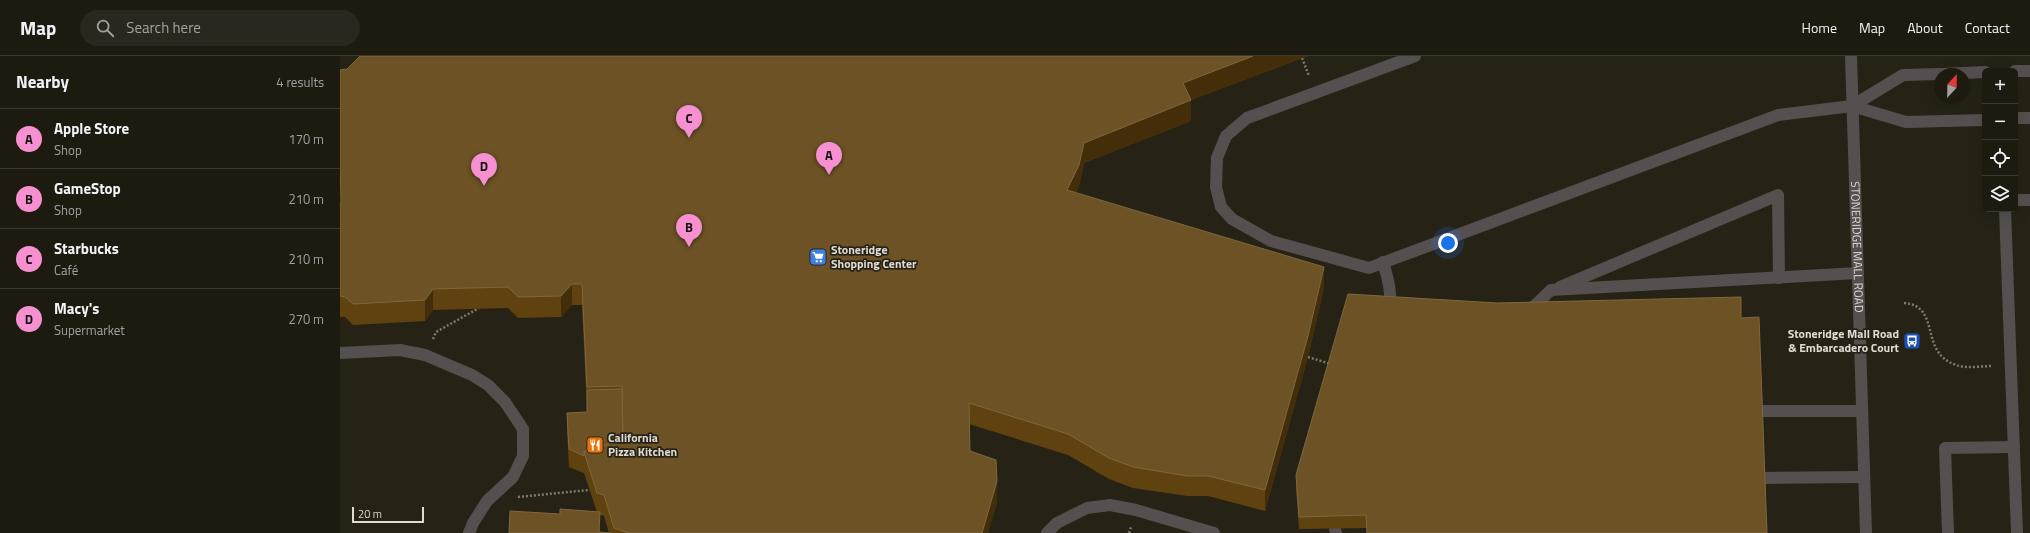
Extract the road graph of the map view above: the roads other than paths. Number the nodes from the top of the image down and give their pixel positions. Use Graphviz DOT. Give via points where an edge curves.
graph roads {
  1 [pos="1414,56"];
  2 [pos="1851,56"];
  3 [pos="2018,71"];
  4 [pos="2030,71"];
  5 [pos="1982,72"];
  6 [pos="1970,73"];
  7 [pos="1934,74"];
  8 [pos="1852,106"];
  9 [pos="2018,118"];
  10 [pos="2030,118"];
  11 [pos="1982,120"];
  12 [pos="2018,200"];
  13 [pos="2030,200"];
  14 [pos="2005,212"];
  15 [pos="1383,262"];
  16 [pos="1858,273"];
  17 [pos="1779,278"];
  18 [pos="1551,290"];
  19 [pos="1526,314"];
  20 [pos="1384,326"];
  21 [pos="340,353"];
  22 [pos="1762,411"];
  23 [pos="1862,411"];
  24 [pos="2014,447"];
  25 [pos="1864,477"];
  26 [pos="1764,478"];
  27 [pos="469,533"];
  28 [pos="1047,533"];
  29 [pos="1214,533"];
  30 [pos="1866,533"];
  31 [pos="1948,533"];
  32 [pos="2017,533"];
  1 -- 15 [label="street" via="1247,118 1226,136 1217,158 1216,187 1221,207 1232,219 1271,241 1369,268"];
  2 -- 8 [label="street, STONERIDGE MALL ROAD"];
  3 -- 4 [label="street"];
  5 -- 6 [label="street"];
  7 -- 8 [label="street" via="1903,75"];
  8 -- 11 [label="street" via="1906,122"];
  8 -- 15 [label="street" via="1778,115"];
  8 -- 16 [label="street, STONERIDGE MALL ROAD"];
  9 -- 10 [label="street"];
  12 -- 13 [label="street"];
  14 -- 24 [label="street"];
  15 -- 20 [label="street" via="1390,285 1391,304"];
  16 -- 17 [label="street"];
  16 -- 23 [label="street, STONERIDGE MALL ROAD"];
  17 -- 18 [label="street"];
  17 -- 18 [label="street" via="1778,196"];
  18 -- 19 [label="street"];
  21 -- 27 [label="street" via="400,350 425,355 472,375 488,385 505,402 523,429 523,456 513,477 487,500"];
  22 -- 23 [label="street"];
  23 -- 25 [label="street, STONERIDGE MALL ROAD"];
  24 -- 31 [label="street" via="1945,448"];
  24 -- 32 [label="street"];
  25 -- 26 [label="street"];
  25 -- 30 [label="street, STONERIDGE MALL ROAD"];
  28 -- 29 [label="street" via="1057,523 1087,508 1110,505"];
}
